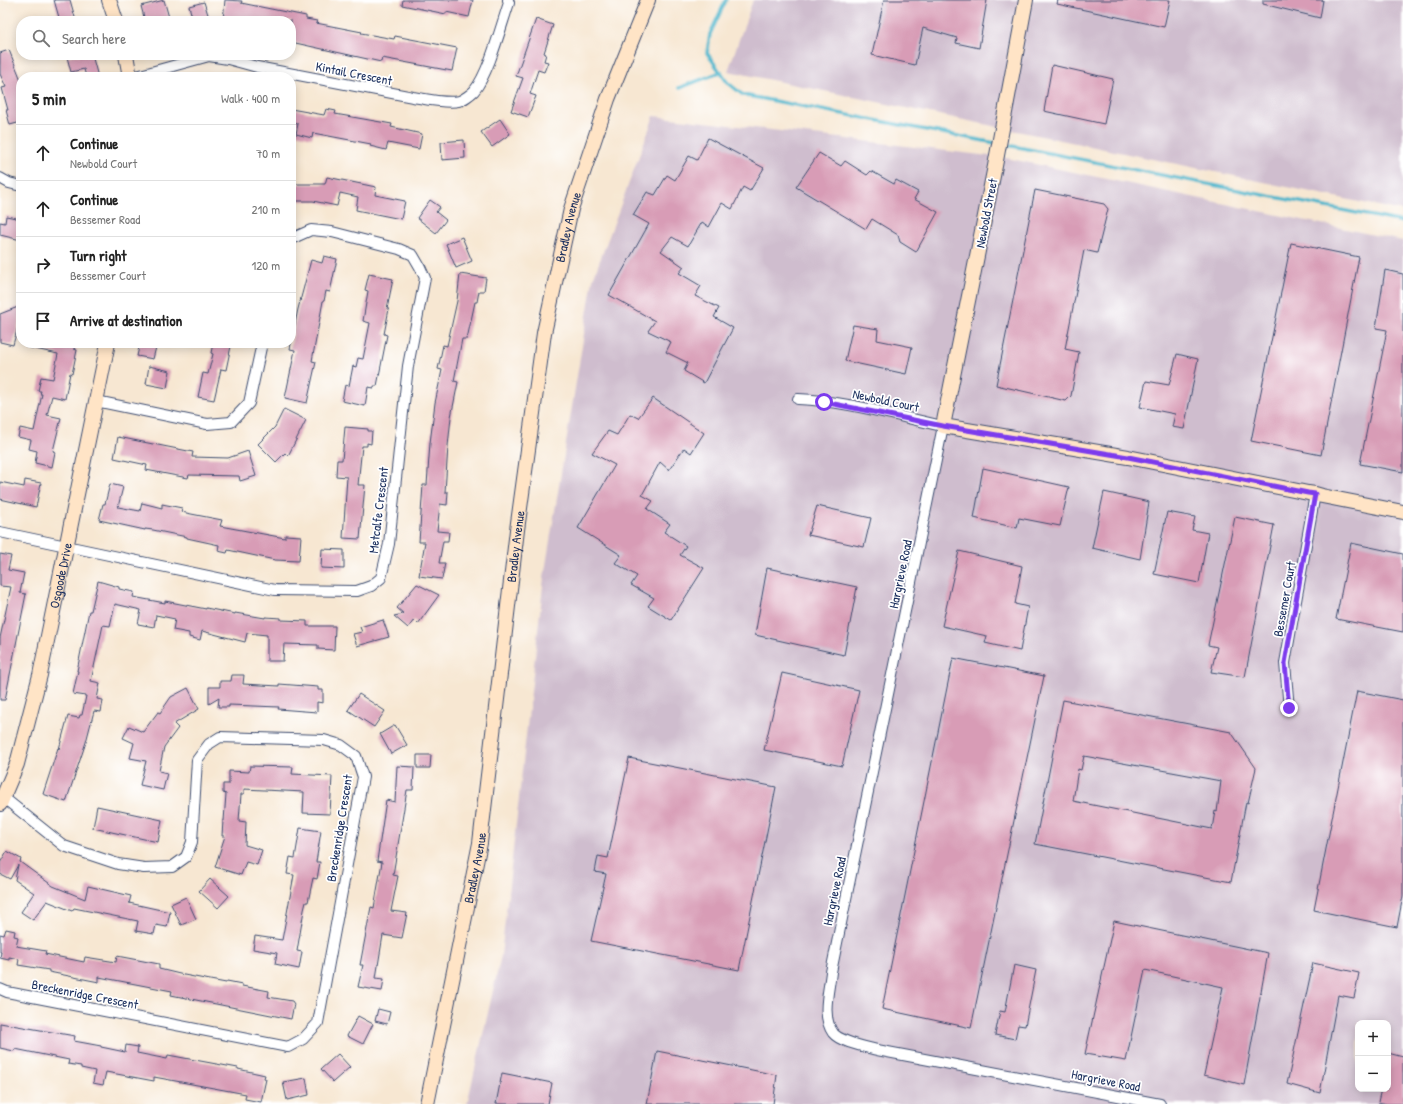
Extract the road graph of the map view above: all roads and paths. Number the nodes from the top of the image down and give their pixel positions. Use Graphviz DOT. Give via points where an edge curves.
graph roads {
  1 [pos="109,0"];
  2 [pos="508,0"];
  3 [pos="648,0"];
  4 [pos="1026,0"];
  5 [pos="114,16"];
  6 [pos="127,60"];
  7 [pos="194,60"];
  8 [pos="232,60"];
  9 [pos="130,72"];
  10 [pos="150,72"];
  11 [pos="283,72"];
  12 [pos="296,74"];
  13 [pos="0,178"];
  14 [pos="16,185"];
  15 [pos="296,237"];
  16 [pos="107,348"];
  17 [pos="261,348"];
  18 [pos="798,399"];
  19 [pos="96,401"];
  20 [pos="943,426"];
  21 [pos="1315,494"];
  22 [pos="1403,512"];
  23 [pos="0,532"];
  24 [pos="66,547"];
  25 [pos="1289,708"];
  26 [pos="2,801"];
  27 [pos="0,989"];
  28 [pos="427,1104"];
  29 [pos="1160,1104"];
  1 -- 5 [label="street"];
  2 -- 12 [label="street, Kintail Crescent" via="481,81 473,92 459,101 437,101"];
  3 -- 28 [label="street, Bradley Avenue" via="608,99 571,209 544,333 517,530 480,843"];
  4 -- 20 [label="street, Newbold Street"];
  6 -- 9 [label="street"];
  7 -- 10 [label="street, Kintail Crescent"];
  8 -- 11 [label="street, Kintail Crescent"];
  13 -- 14 [label="street"];
  15 -- 24 [label="street, Metcalfe Crescent" via="311,230 332,232 399,249 413,255 425,278 408,366 389,544 381,578 371,586 357,591 275,590"];
  16 -- 19 [label="street, Osgoode Drive"];
  17 -- 19 [label="street" via="249,402 230,422 207,424"];
  18 -- 20 [label="street, Newbold Court" via="850,406"];
  19 -- 24 [label="street, Osgoode Drive"];
  20 -- 21 [label="street" via="1128,457"];
  20 -- 29 [label="street, Hargrieve Road" via="831,972 826,1016 834,1034 848,1042 877,1050"];
  21 -- 22 [label="street"];
  21 -- 25 [label="street, Bessemer Court" via="1285,663"];
  23 -- 24 [label="street, Metcalfe Crescent"];
  24 -- 26 [label="street, Osgoode Drive" via="38,682 17,764"];
  26 -- 27 [label="street, Breckenridge Crescent" via="64,846 118,864 144,868 172,867 186,857 192,842 197,760 209,744 220,737 324,740 341,745 356,756 362,777 318,1023 303,1039 288,1047"];
}
